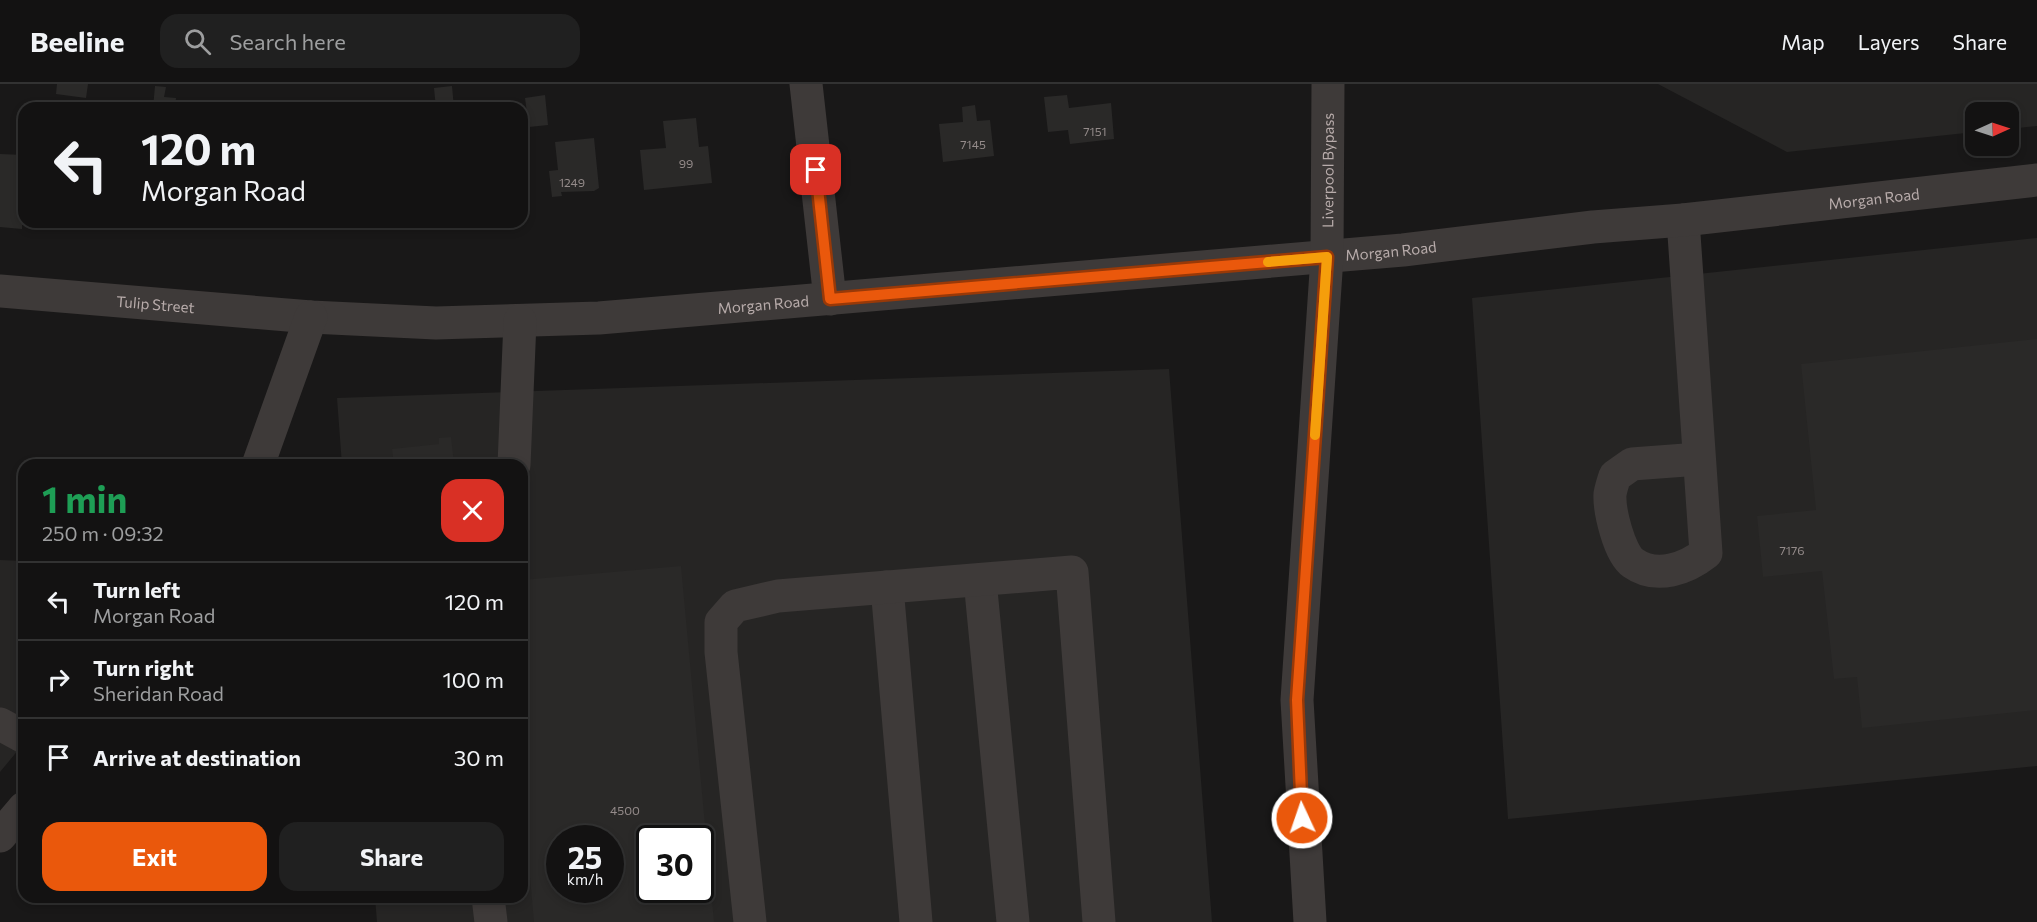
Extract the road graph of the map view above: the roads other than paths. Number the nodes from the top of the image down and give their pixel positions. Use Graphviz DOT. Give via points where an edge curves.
graph roads {
  1 [pos="806,84"];
  2 [pos="1328,84"];
  3 [pos="2037,180"];
  4 [pos="1683,220"];
  5 [pos="1327,257"];
  6 [pos="0,291"];
  7 [pos="830,299"];
  8 [pos="311,317"];
  9 [pos="520,321"];
  10 [pos="260,459"];
  11 [pos="513,459"];
  12 [pos="1699,459"];
  13 [pos="980,580"];
  14 [pos="888,587"];
  15 [pos="0,724"];
  16 [pos="18,734"];
  17 [pos="18,815"];
  18 [pos="0,836"];
  19 [pos="489,903"];
  20 [pos="491,922"];
  21 [pos="750,922"];
  22 [pos="916,922"];
  23 [pos="1012,922"];
  24 [pos="1099,922"];
  25 [pos="1310,922"];
  1 -- 7 [label="street"];
  2 -- 5 [label="street, Liverpool Bypass"];
  3 -- 4 [label="street, Morgan Road"];
  4 -- 5 [label="street, Morgan Road"];
  4 -- 12 [label="street"];
  5 -- 7 [label="street, Morgan Road"];
  5 -- 25 [label="street, Liverpool Bypass" via="1297,700"];
  6 -- 8 [label="street, Tulip Street"];
  7 -- 9 [label="street, Morgan Road"];
  8 -- 9 [label="street, Morgan Road" via="436,323"];
  8 -- 10 [label="street"];
  9 -- 11 [label="street"];
  13 -- 14 [label="street"];
  13 -- 23 [label="street"];
  13 -- 24 [label="street" via="1072,572"];
  14 -- 21 [label="street" via="778,596 735,606 721,622"];
  14 -- 22 [label="street"];
  15 -- 16 [label="street"];
  17 -- 18 [label="street"];
  19 -- 20 [label="street"];
}
